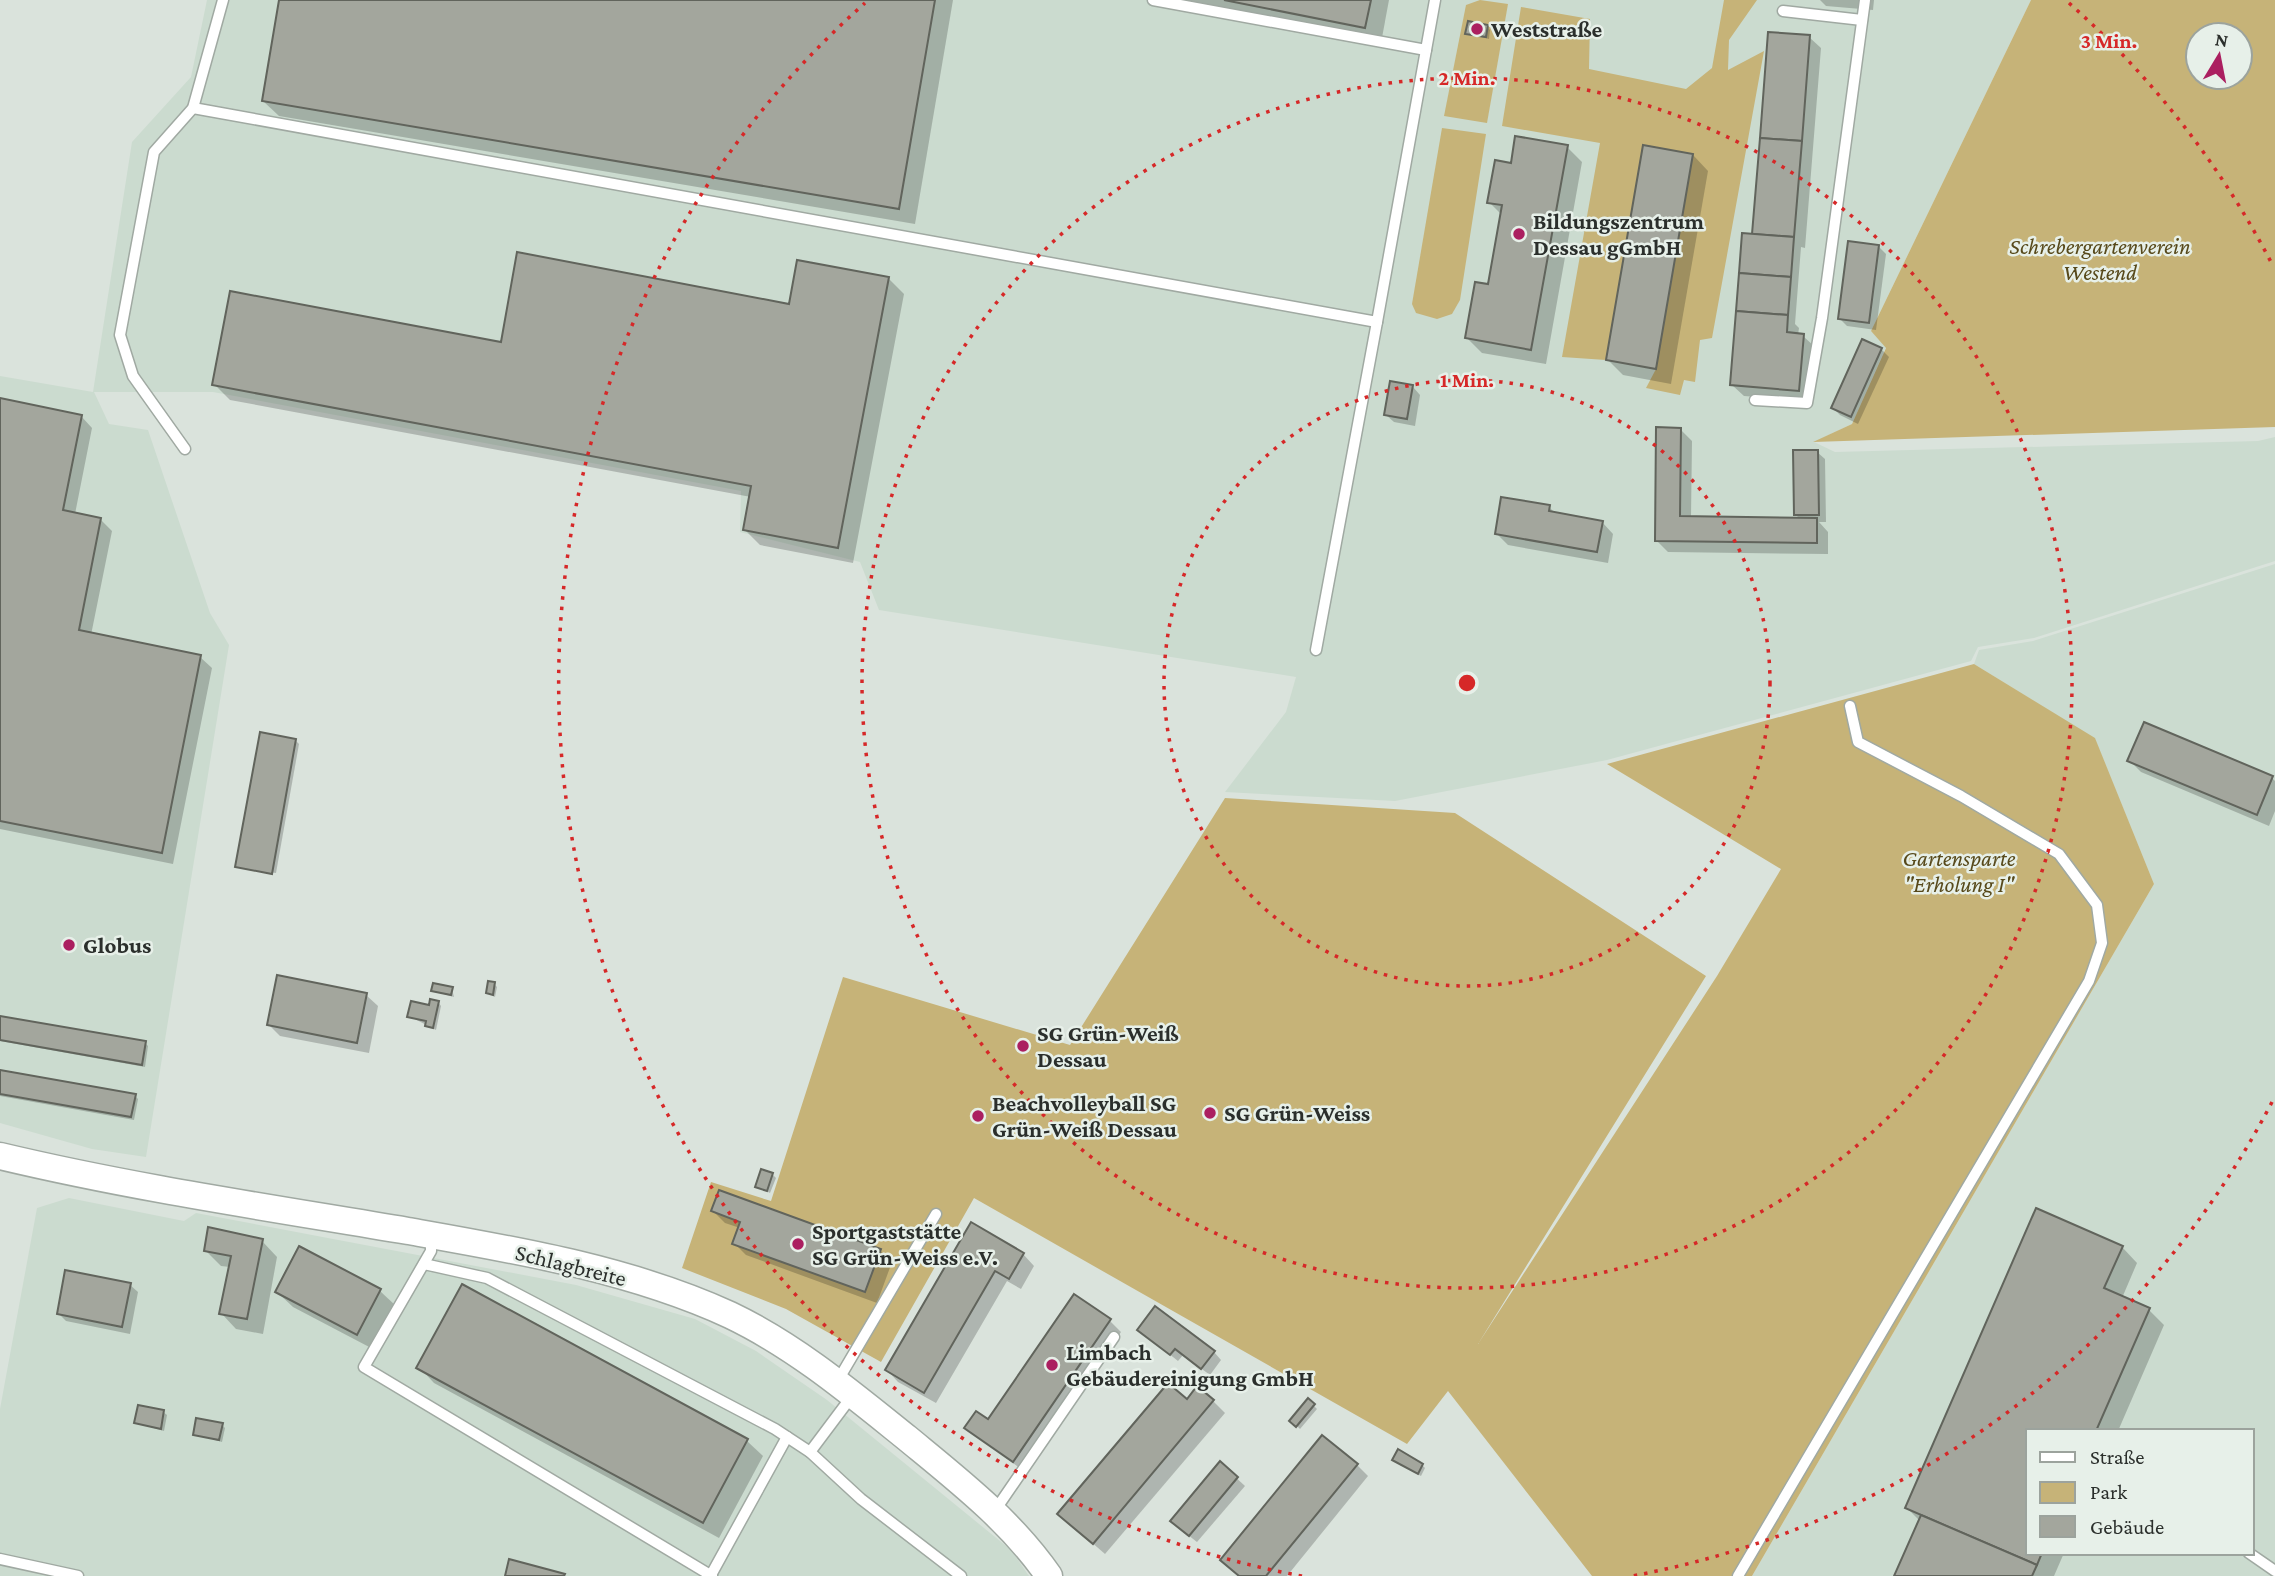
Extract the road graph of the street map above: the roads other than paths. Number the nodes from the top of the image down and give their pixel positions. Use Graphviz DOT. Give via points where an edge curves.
graph roads {
  1 [pos="223,0"];
  2 [pos="1153,0"];
  3 [pos="1435,0"];
  4 [pos="1865,0"];
  5 [pos="1783,11"];
  6 [pos="1862,20"];
  7 [pos="1426,50"];
  8 [pos="192,108"];
  9 [pos="1377,322"];
  10 [pos="1755,400"];
  11 [pos="185,449"];
  12 [pos="1317,650"];
  13 [pos="1850,705"];
  14 [pos="0,1157"];
  15 [pos="936,1214"];
  16 [pos="431,1235"];
  17 [pos="424,1264"];
  18 [pos="1114,1337"];
  19 [pos="845,1389"];
  20 [pos="787,1437"];
  21 [pos="810,1452"];
  22 [pos="994,1512"];
  23 [pos="2252,1555"];
  24 [pos="0,1559"];
  25 [pos="2275,1571"];
  26 [pos="78,1576"];
  27 [pos="711,1576"];
  28 [pos="961,1576"];
  29 [pos="1049,1576"];
  30 [pos="1738,1576"];
  1 -- 8 [label="lane"];
  2 -- 7 [label="lane"];
  3 -- 7 [label="lane"];
  4 -- 6 [label="lane"];
  5 -- 6 [label="lane"];
  6 -- 10 [label="lane" via="1807,403"];
  7 -- 9 [label="lane"];
  8 -- 9 [label="lane"];
  8 -- 11 [label="lane" via="154,152 120,335 133,376"];
  9 -- 12 [label="lane"];
  13 -- 30 [label="lane" via="1858,743 2059,854 2097,905 2102,943 2089,981"];
  14 -- 16 [label="street, Schlagbreite"];
  15 -- 19 [label="lane"];
  16 -- 17 [label="lane" via="431,1251"];
  16 -- 19 [label="street, Schlagbreite" via="573,1264 702,1303 762,1332"];
  17 -- 20 [label="lane" via="487,1278"];
  17 -- 27 [label="lane" via="364,1367"];
  18 -- 22 [label="lane"];
  19 -- 21 [label="lane"];
  19 -- 22 [label="street, Schlagbreite"];
  20 -- 21 [label="lane"];
  20 -- 27 [label="lane"];
  21 -- 28 [label="lane" via="861,1499"];
  22 -- 29 [label="street, Schlagbreite"];
  23 -- 25 [label="lane"];
  24 -- 26 [label="lane"];
}
